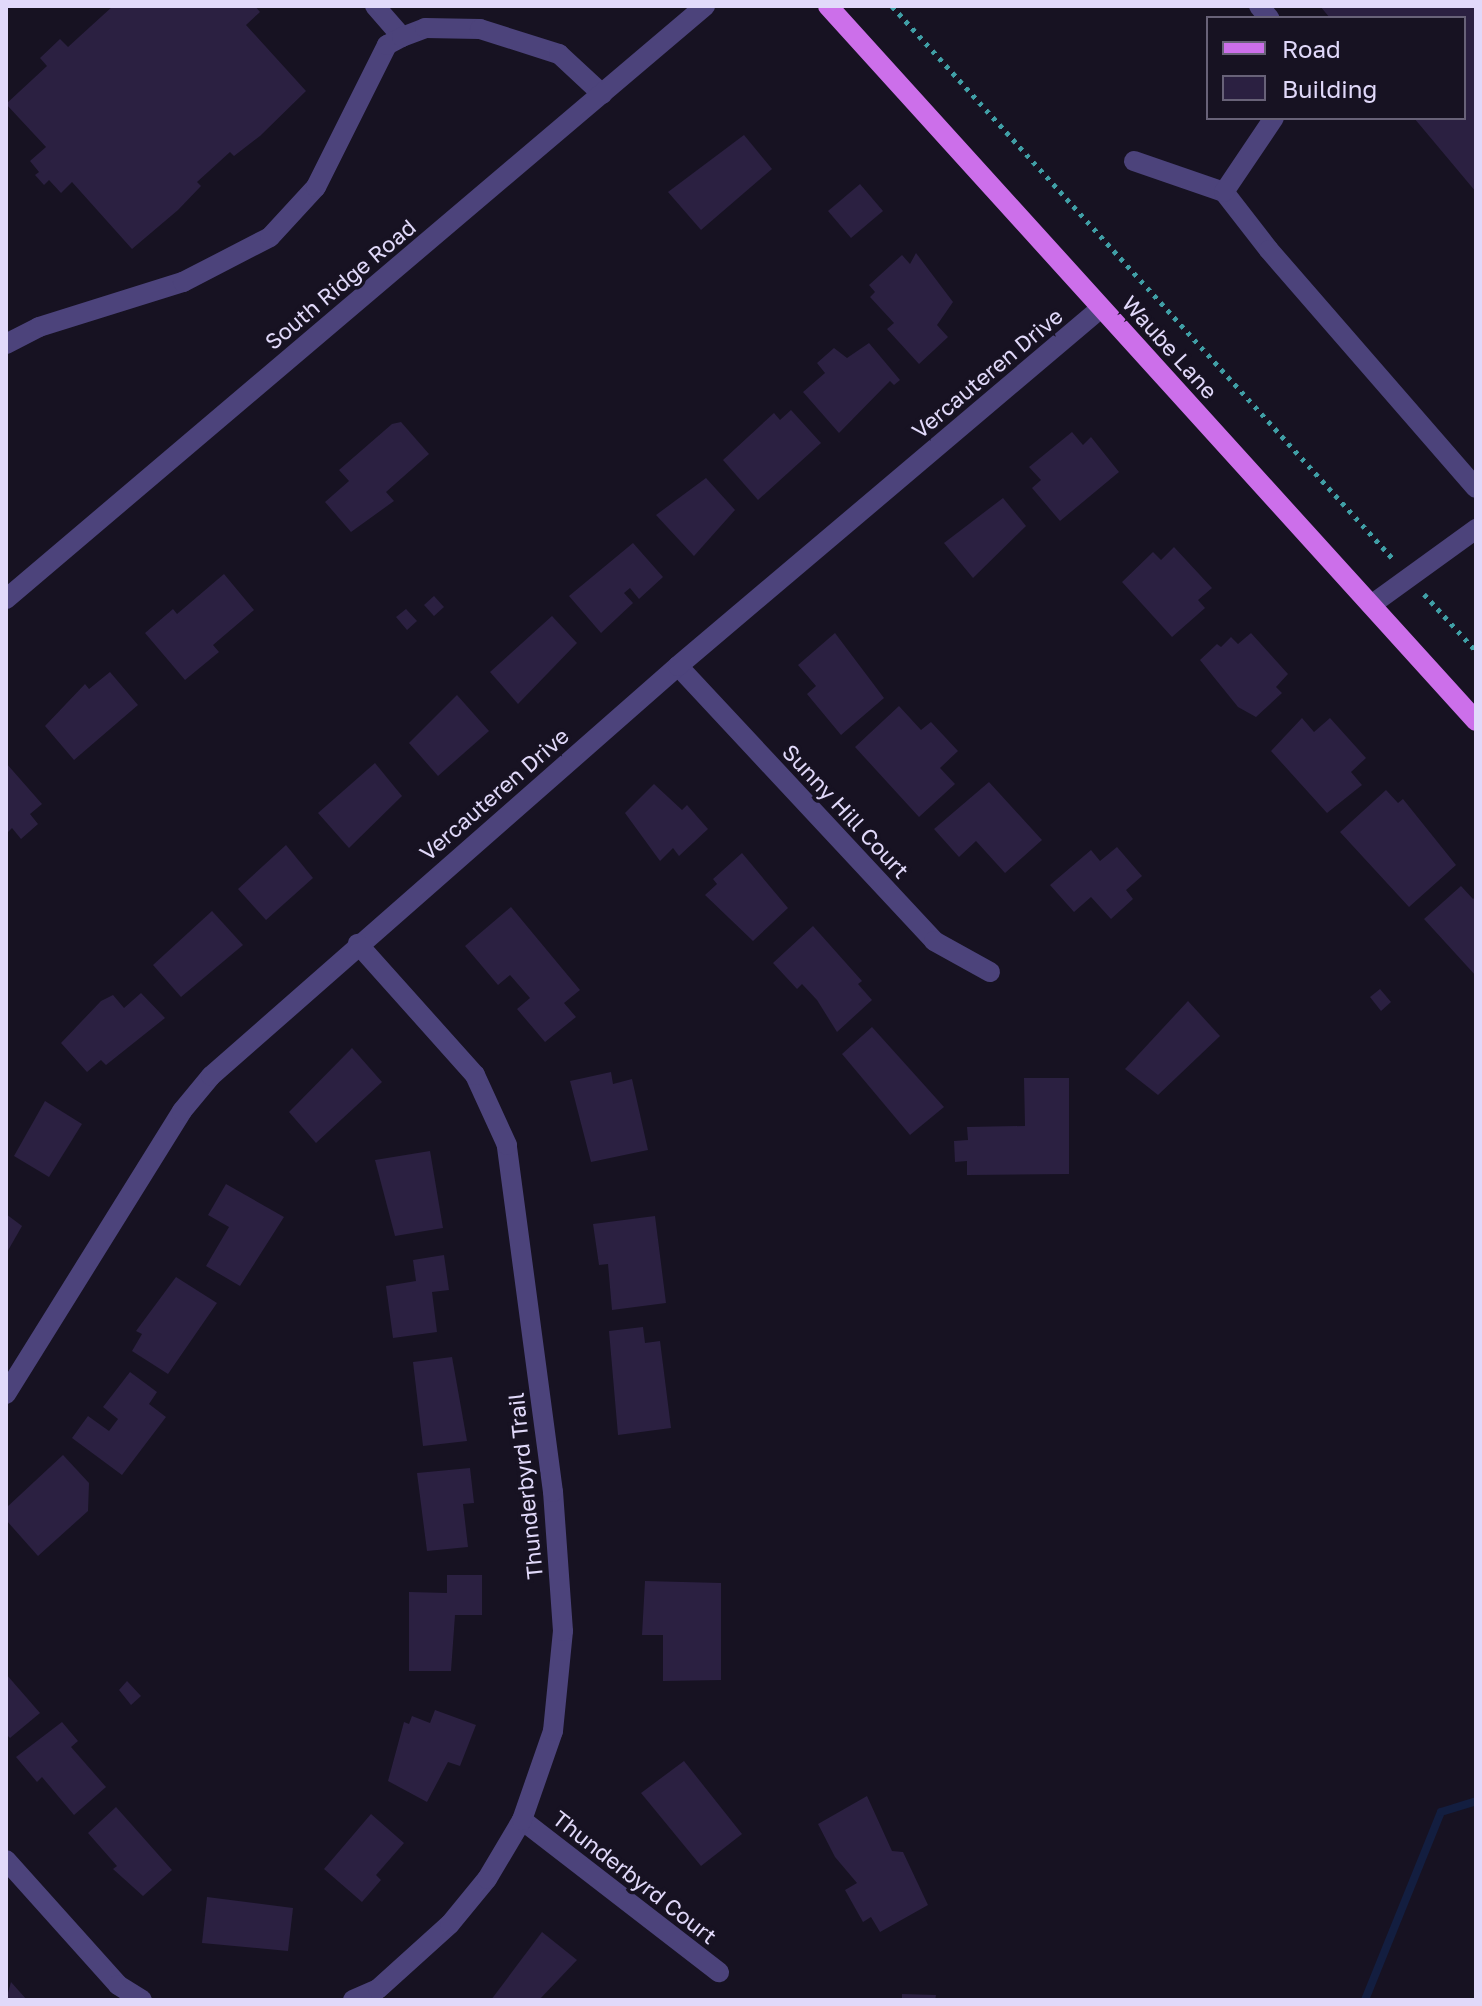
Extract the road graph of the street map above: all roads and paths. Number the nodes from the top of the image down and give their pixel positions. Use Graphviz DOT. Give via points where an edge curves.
graph roads {
  1 [pos="375,6"];
  2 [pos="705,6"];
  3 [pos="828,6"];
  4 [pos="892,6"];
  5 [pos="402,37"];
  6 [pos="602,94"];
  7 [pos="1273,120"];
  8 [pos="1134,161"];
  9 [pos="1224,192"];
  10 [pos="1101,308"];
  11 [pos="6,344"];
  12 [pos="1476,488"];
  13 [pos="1476,529"];
  14 [pos="1410,579"];
  15 [pos="6,599"];
  16 [pos="1371,605"];
  17 [pos="1476,651"];
  18 [pos="678,666"];
  19 [pos="1476,721"];
  20 [pos="358,944"];
  21 [pos="990,972"];
  22 [pos="6,1394"];
  23 [pos="522,1820"];
  24 [pos="6,1860"];
  25 [pos="719,1972"];
  26 [pos="142,2000"];
  27 [pos="353,2000"];
  1 -- 5 [label="street"];
  2 -- 6 [label="street, South Ridge Road"];
  3 -- 10 [label="main road, Waube Lane"];
  4 -- 14 [label="path"];
  5 -- 6 [label="street" via="425,28 480,29 559,54"];
  5 -- 11 [label="street" via="387,45 316,187 270,237 183,282 39,327"];
  6 -- 15 [label="street, South Ridge Road"];
  7 -- 9 [label="street"];
  8 -- 9 [label="street"];
  9 -- 12 [label="street"];
  10 -- 16 [label="main road, Waube Lane"];
  10 -- 18 [label="street, Vercauteren Drive"];
  13 -- 14 [label="street"];
  14 -- 16 [label="street"];
  14 -- 17 [label="path"];
  16 -- 19 [label="main road, Waube Lane"];
  18 -- 20 [label="street, Vercauteren Drive"];
  18 -- 21 [label="street, Sunny Hill Court" via="934,941"];
  20 -- 22 [label="street, Vercauteren Drive" via="211,1076 182,1111"];
  20 -- 23 [label="street, Thunderbyrd Trail" via="475,1075 507,1145 553,1492 563,1631 553,1731"];
  23 -- 25 [label="street, Thunderbyrd Court"];
  23 -- 27 [label="street, Thunderbyrd Trail" via="487,1879 450,1924 378,1989"];
  24 -- 26 [label="street" via="118,1985"];
}
